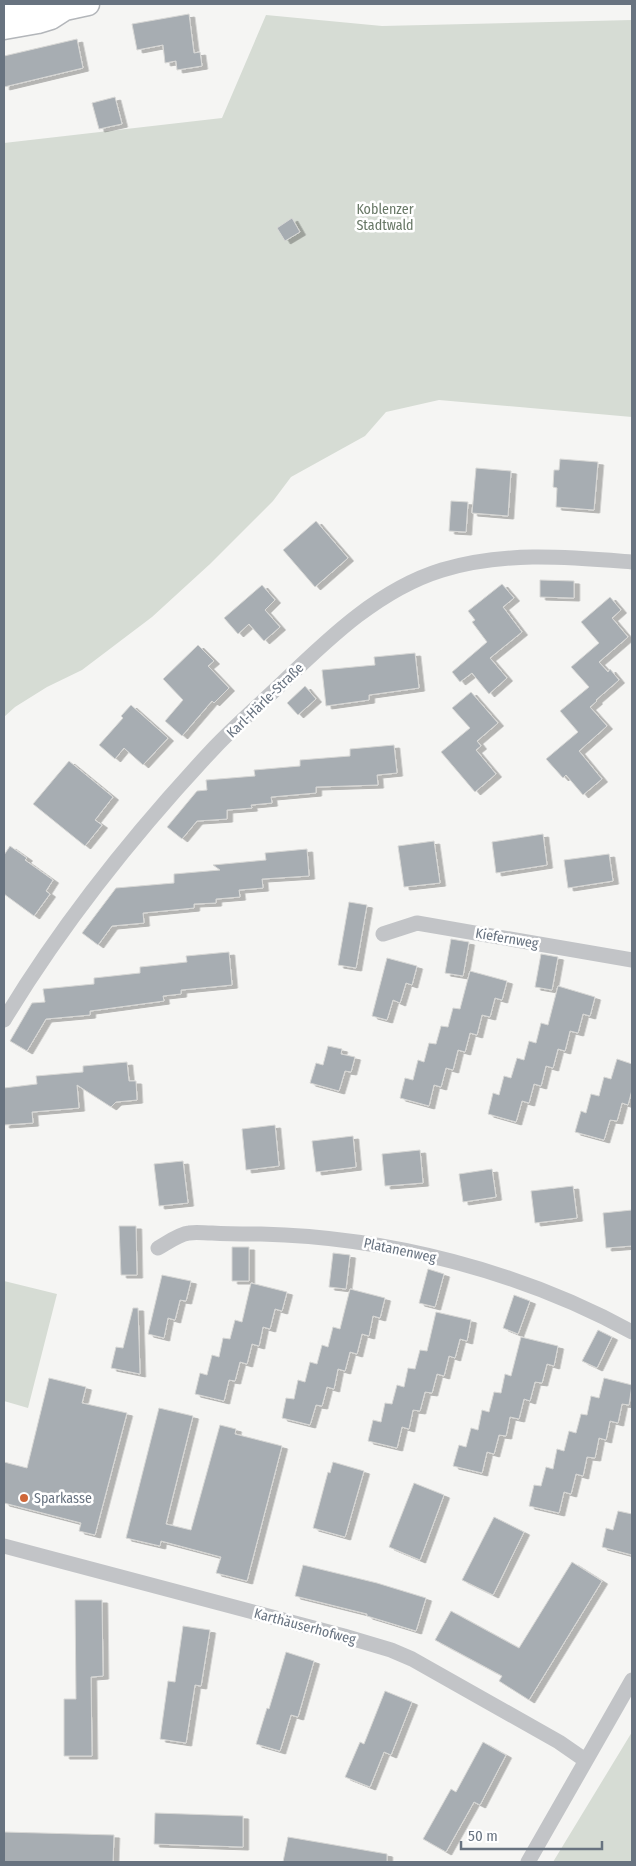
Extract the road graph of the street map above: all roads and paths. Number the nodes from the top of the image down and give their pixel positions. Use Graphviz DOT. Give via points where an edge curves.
graph roads {
  1 [pos="88,4"];
  2 [pos="65,9"];
  3 [pos="4,12"];
  4 [pos="4,28"];
  5 [pos="632,562"];
  6 [pos="383,934"];
  7 [pos="632,960"];
  8 [pos="4,1020"];
  9 [pos="158,1248"];
  10 [pos="632,1332"];
  11 [pos="4,1546"];
  12 [pos="632,1680"];
  13 [pos="585,1760"];
  14 [pos="528,1862"];
  1 -- 2 [label="main road"];
  2 -- 3 [label="main road" via="41,6"];
  2 -- 4 [label="main road" via="44,20"];
  5 -- 8 [label="street, Karl-Härle-Straße" via="538,556 489,559 441,570 366,608 302,664 188,776 100,882 25,985"];
  6 -- 7 [label="street, Kiefernweg" via="417,922"];
  9 -- 10 [label="street, Platanenweg" via="187,1233 305,1235 403,1249 539,1289"];
  11 -- 13 [label="street, Karthäuserhofweg" via="391,1650 479,1696"];
  12 -- 13 [label="street"];
  13 -- 14 [label="street"];
}
